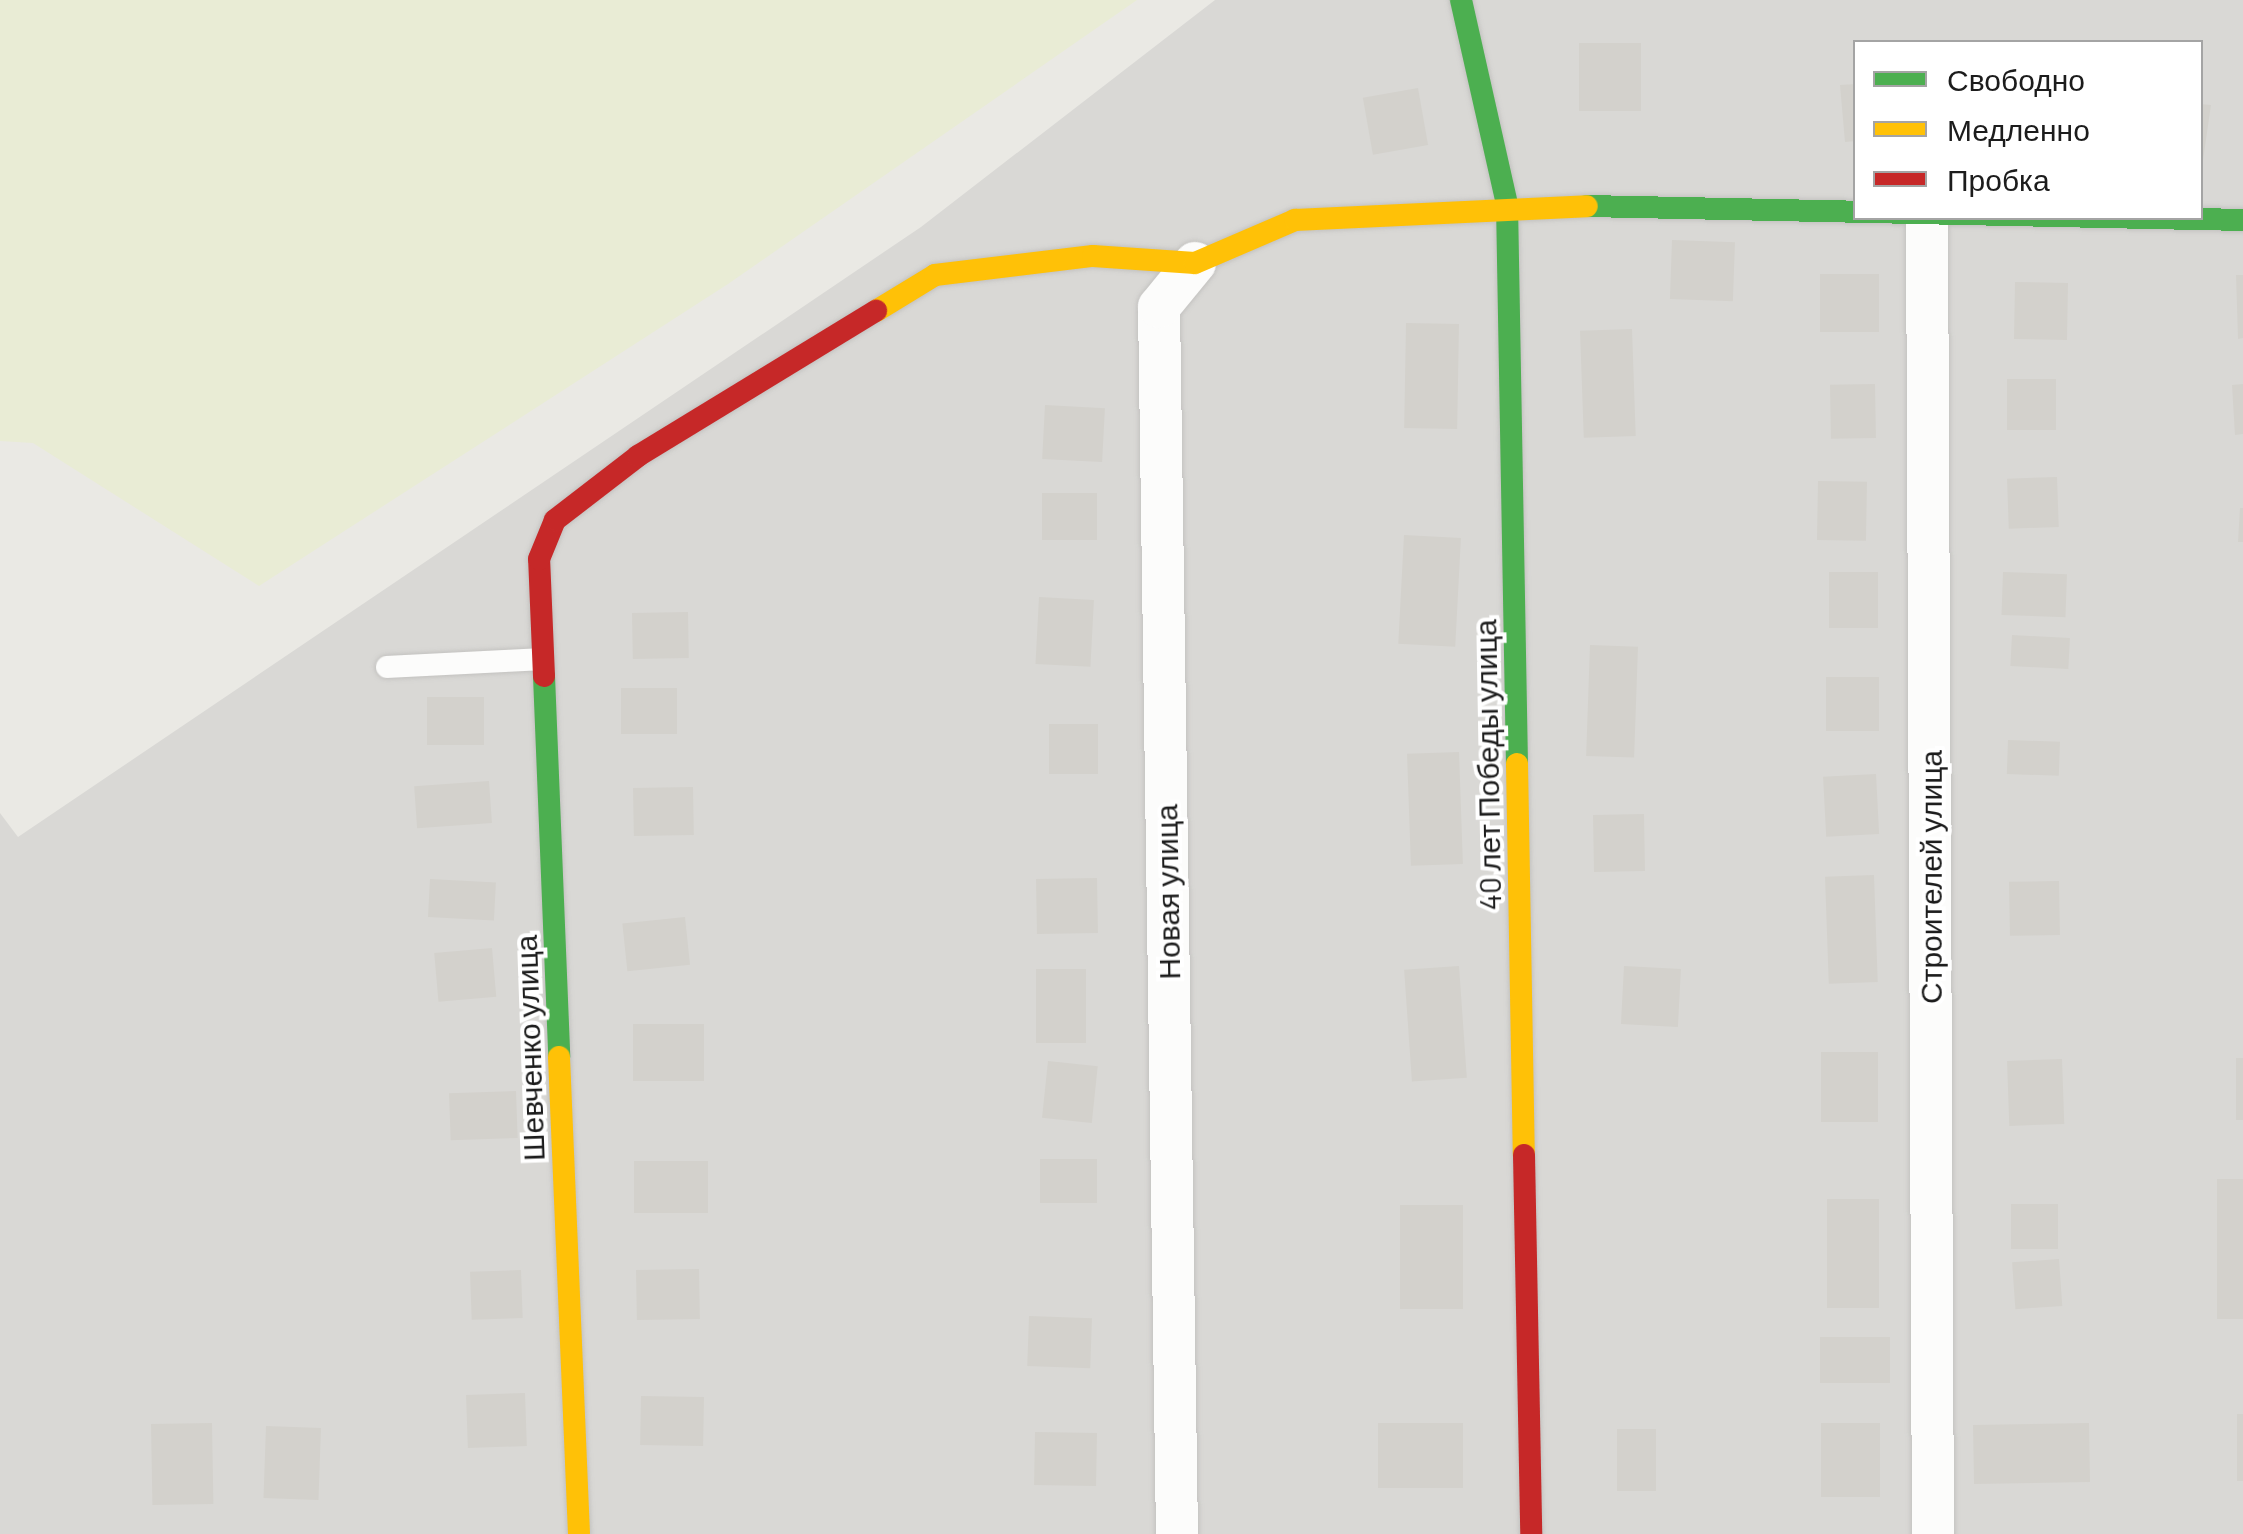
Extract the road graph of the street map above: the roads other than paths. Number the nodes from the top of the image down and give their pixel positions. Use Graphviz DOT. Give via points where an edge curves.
graph roads {
  1 [pos="1461,0"];
  2 [pos="1507,204"];
  3 [pos="1853,217"];
  4 [pos="1927,220"];
  5 [pos="2243,220"];
  6 [pos="1195,264"];
  7 [pos="543,660"];
  8 [pos="386,667"];
  9 [pos="579,1534"];
  10 [pos="1176,1534"];
  11 [pos="1531,1534"];
  12 [pos="1934,1534"];
  1 -- 2 [label="street, 40 лет Победы улица"];
  2 -- 3 [label="street"];
  2 -- 6 [label="street" via="1295,220"];
  2 -- 11 [label="street, 40 лет Победы улица"];
  4 -- 5 [label="street"];
  4 -- 12 [label="street, Строителей улица"];
  6 -- 7 [label="street, Шевченко улица" via="1093,256 936,275 638,456 555,520 539,559"];
  6 -- 10 [label="street, Новая улица" via="1159,307"];
  7 -- 8 [label="lane"];
  7 -- 9 [label="street, Шевченко улица"];
}
